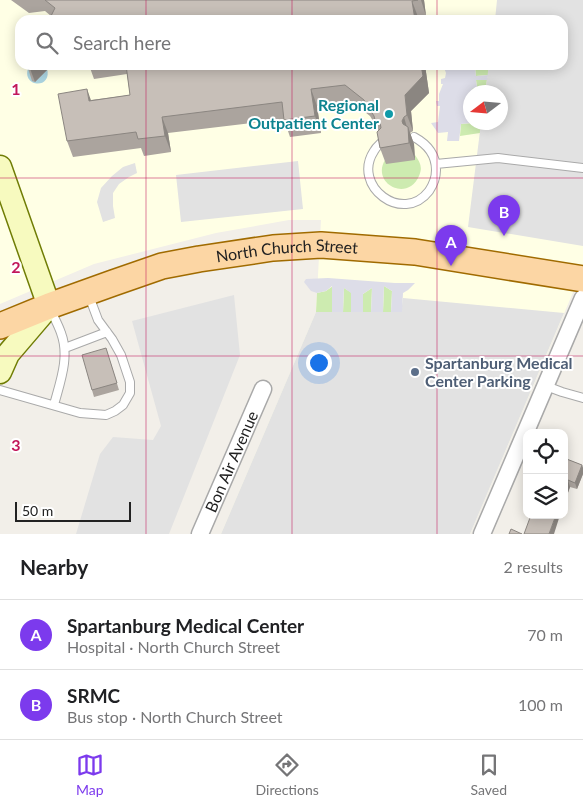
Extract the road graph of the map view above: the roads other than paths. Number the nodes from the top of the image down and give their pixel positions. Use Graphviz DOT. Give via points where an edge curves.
graph roads {
  1 [pos="414,137"];
  2 [pos="382,142"];
  3 [pos="436,164"];
  4 [pos="0,167"];
  5 [pos="583,168"];
  6 [pos="583,279"];
  7 [pos="88,292"];
  8 [pos="583,298"];
  9 [pos="49,306"];
  10 [pos="0,326"];
  11 [pos="107,332"];
  12 [pos="64,348"];
  13 [pos="0,372"];
  14 [pos="546,386"];
  15 [pos="263,389"];
  16 [pos="0,390"];
  17 [pos="583,398"];
  18 [pos="54,405"];
  19 [pos="200,534"];
  20 [pos="482,534"];
  1 -- 3 [label="lane" via="428,147"];
  2 -- 3 [label="lane" via="374,150 368,171 370,182 384,199 406,204 426,195 433,186"];
  3 -- 5 [label="lane" via="498,158"];
  4 -- 9 [label="street"];
  6 -- 7 [label="main road, North Church Street" via="416,252 321,245 273,248 169,264"];
  7 -- 9 [label="main road, North Church Street"];
  7 -- 11 [label="lane" via="98,320"];
  8 -- 14 [label="street"];
  9 -- 10 [label="main road, North Church Street"];
  9 -- 12 [label="lane" via="62,334"];
  9 -- 13 [label="street" via="8,354"];
  11 -- 12 [label="lane"];
  11 -- 18 [label="lane" via="121,355 131,388 123,405 106,414 80,413"];
  12 -- 18 [label="lane" via="64,364"];
  14 -- 17 [label="lane"];
  14 -- 20 [label="street"];
  15 -- 19 [label="street, Bon Air Avenue"];
  16 -- 18 [label="lane"];
}
